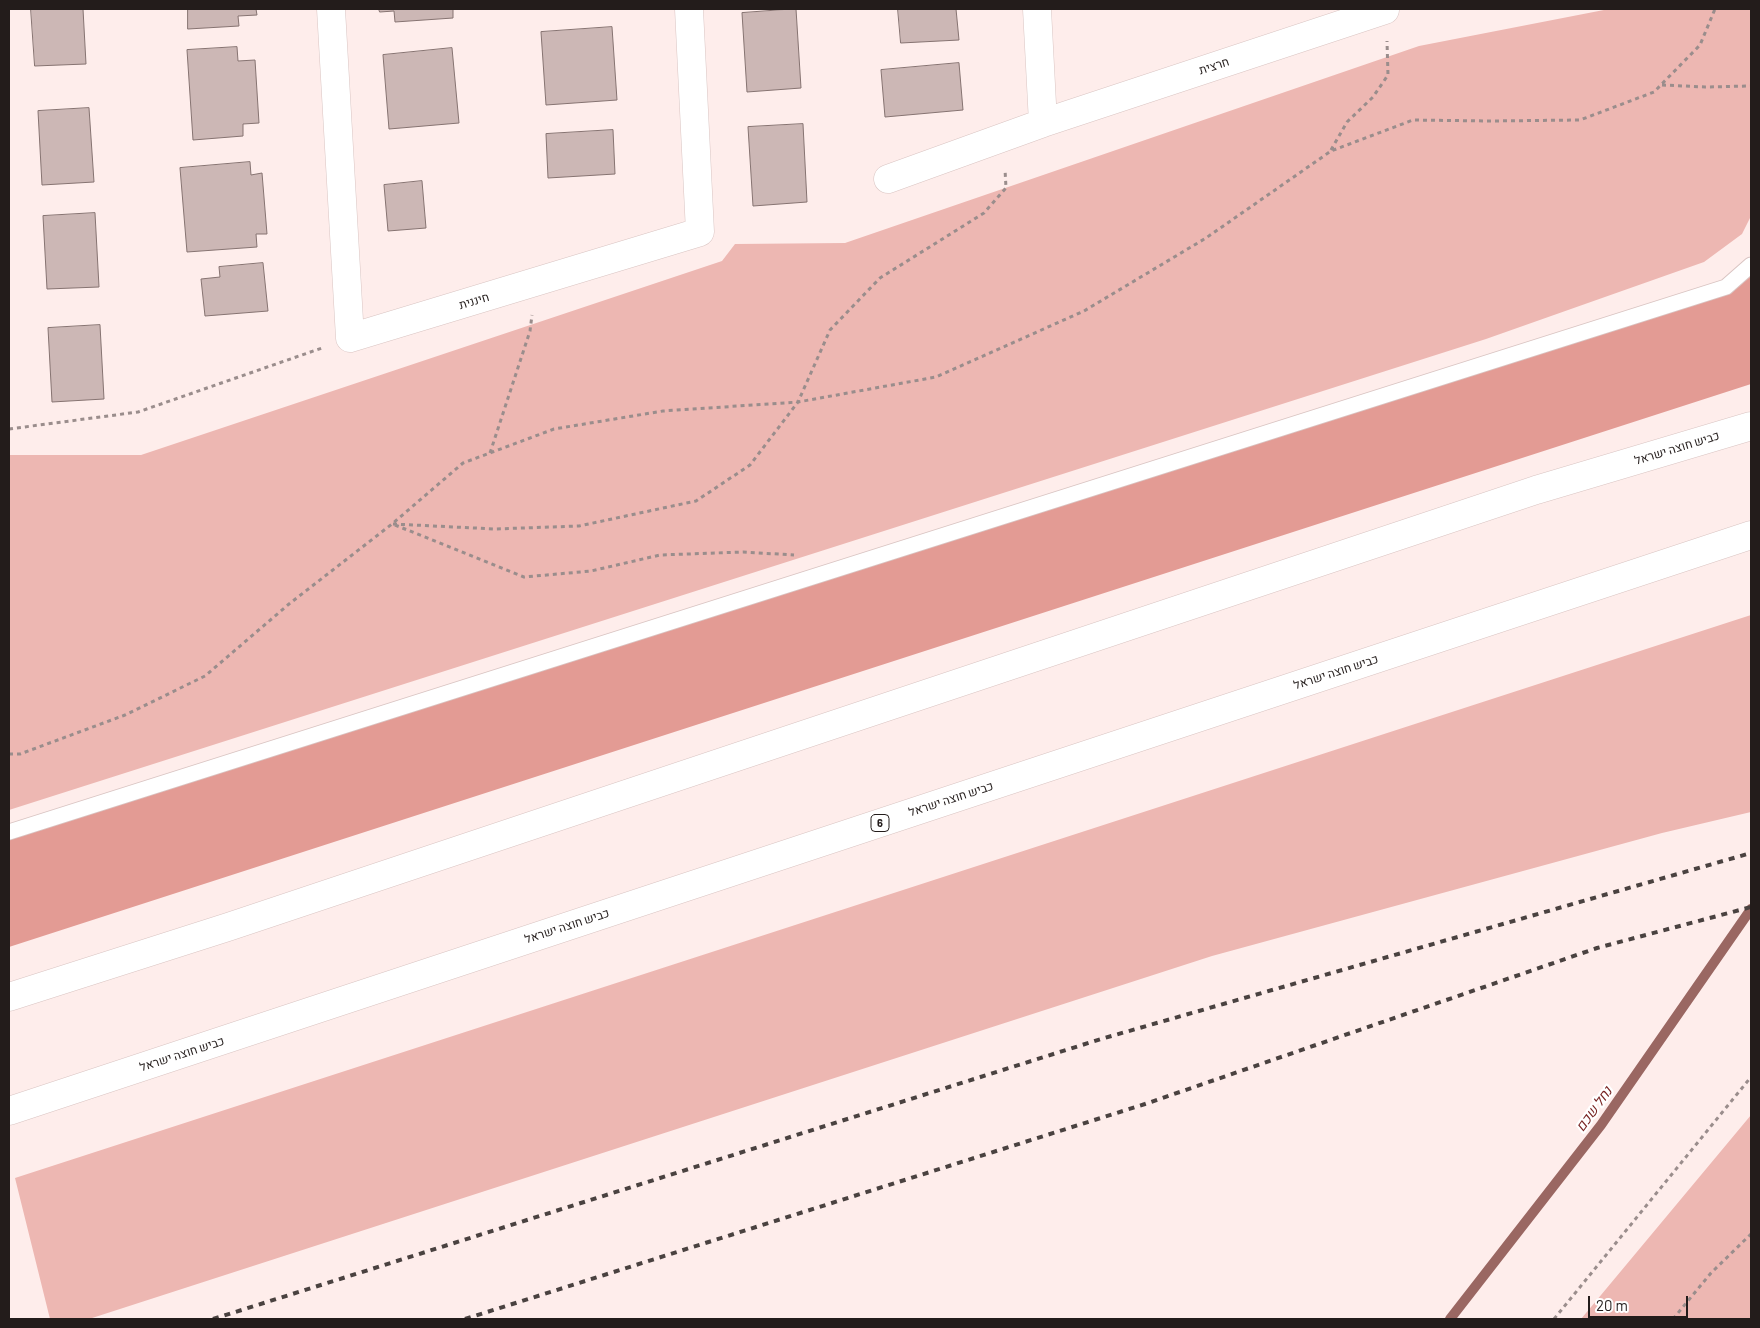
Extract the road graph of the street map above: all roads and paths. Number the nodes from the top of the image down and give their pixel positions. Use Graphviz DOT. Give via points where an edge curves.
graph roads {
  1 [pos="331,9"];
  2 [pos="689,9"];
  3 [pos="1037,9"];
  4 [pos="1387,9"];
  5 [pos="1715,9"];
  6 [pos="1661,84"];
  7 [pos="1751,86"];
  8 [pos="1043,123"];
  9 [pos="1004,137"];
  10 [pos="1331,151"];
  11 [pos="888,179"];
  12 [pos="1751,265"];
  13 [pos="536,282"];
  14 [pos="350,338"];
  15 [pos="798,402"];
  16 [pos="1751,426"];
  17 [pos="9,429"];
  18 [pos="490,453"];
  19 [pos="392,524"];
  20 [pos="1751,535"];
  21 [pos="797,556"];
  22 [pos="9,754"];
  23 [pos="9,832"];
  24 [pos="9,997"];
  25 [pos="1751,1077"];
  26 [pos="9,1111"];
  27 [pos="1751,1234"];
  28 [pos="1554,1319"];
  29 [pos="1673,1319"];
  1 -- 14 [label="main road"];
  2 -- 13 [label="main road, חיננית" via="700,232"];
  3 -- 8 [label="main road"];
  4 -- 8 [label="main road, חרצית"];
  4 -- 10 [label="path" via="1388,76 1373,97 1347,122"];
  5 -- 6 [label="path" via="1700,45"];
  6 -- 7 [label="path"];
  6 -- 10 [label="path" via="1654,92 1580,120 1413,120"];
  8 -- 9 [label="main road, חרצית"];
  9 -- 11 [label="main road, חרצית"];
  9 -- 15 [label="path" via="1006,188 984,213 880,278 830,330"];
  10 -- 15 [label="path" via="1206,238 1084,311 936,377"];
  12 -- 23 [label="lane" via="1726,287"];
  13 -- 14 [label="main road, חיננית"];
  13 -- 18 [label="path" via="530,331"];
  14 -- 17 [label="path" via="138,412"];
  15 -- 18 [label="path" via="654,412 554,429"];
  15 -- 19 [label="path" via="750,465 696,501 579,526 495,529"];
  16 -- 24 [label="main road, כביש חוצה ישראל" via="1536,490 247,921"];
  18 -- 19 [label="path" via="462,464"];
  19 -- 21 [label="path" via="524,578 591,571 660,555 744,552"];
  19 -- 22 [label="path" via="289,604 206,676 125,715 20,754"];
  20 -- 26 [label="main road, כביש חוצה ישראל / 6"];
  25 -- 28 [label="path"];
  27 -- 29 [label="path"];
}
